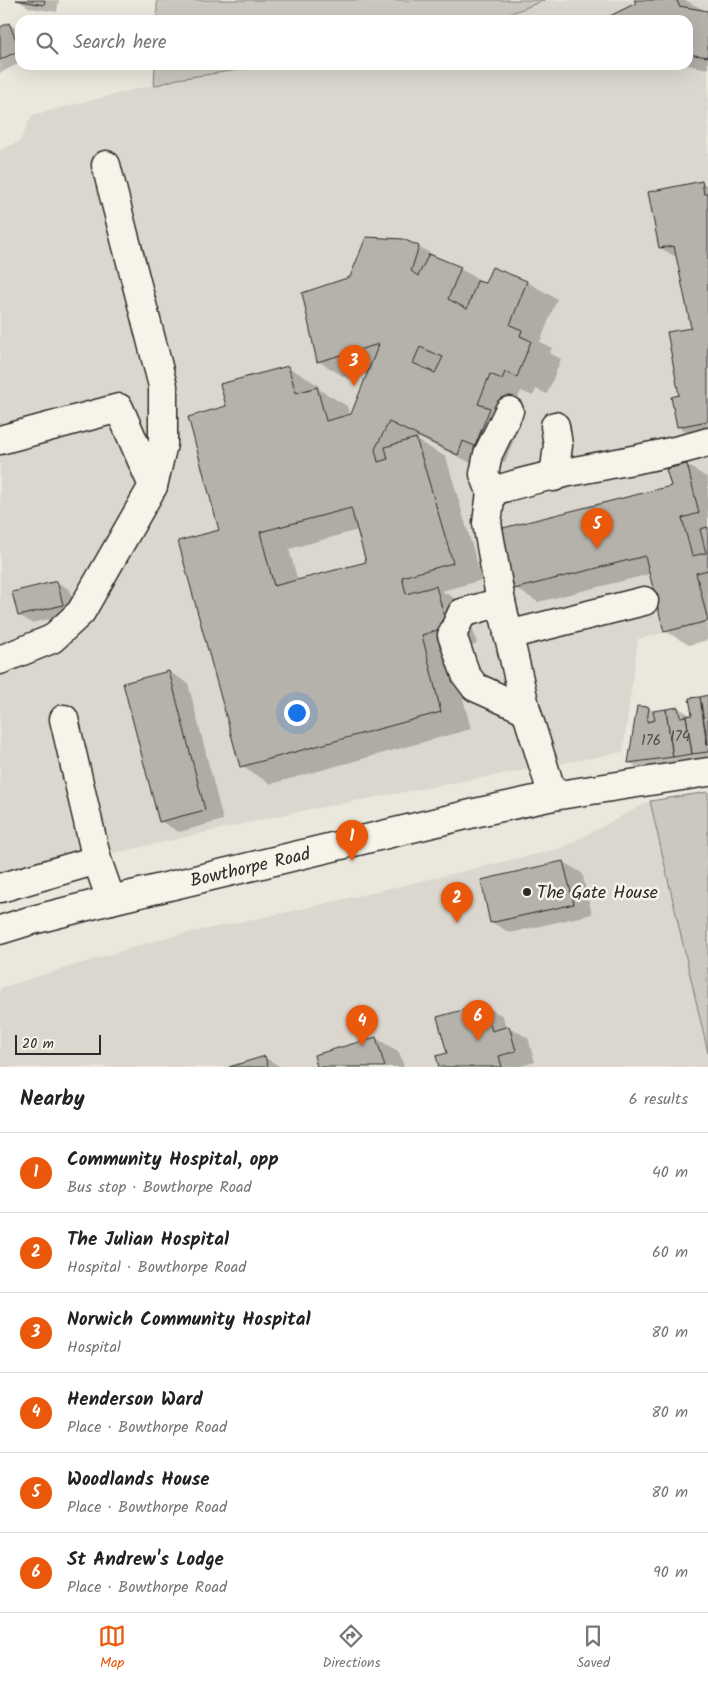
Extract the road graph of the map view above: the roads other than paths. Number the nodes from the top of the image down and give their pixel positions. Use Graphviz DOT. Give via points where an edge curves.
graph roads {
  1 [pos="106,165"];
  2 [pos="509,411"];
  3 [pos="555,426"];
  4 [pos="0,440"];
  5 [pos="708,442"];
  6 [pos="554,476"];
  7 [pos="153,486"];
  8 [pos="491,492"];
  9 [pos="644,601"];
  10 [pos="501,602"];
  11 [pos="508,634"];
  12 [pos="0,660"];
  13 [pos="526,710"];
  14 [pos="64,719"];
  15 [pos="708,772"];
  16 [pos="553,796"];
  17 [pos="97,860"];
  18 [pos="0,888"];
  19 [pos="111,900"];
  20 [pos="0,930"];
  1 -- 7 [label="street" via="163,386 163,444"];
  2 -- 8 [label="street" via="488,454 484,474"];
  3 -- 6 [label="street" via="558,445"];
  4 -- 7 [label="street" via="119,408"];
  5 -- 6 [label="street" via="674,453"];
  6 -- 8 [label="street" via="524,481"];
  7 -- 12 [label="street" via="81,612 52,639"];
  8 -- 10 [label="street" via="487,523"];
  9 -- 11 [label="street"];
  10 -- 11 [label="street"];
  10 -- 13 [label="street" via="462,613 452,634 466,675 475,687"];
  11 -- 13 [label="street"];
  13 -- 16 [label="street"];
  14 -- 17 [label="street"];
  15 -- 16 [label="street, Bowthorpe Road"];
  16 -- 19 [label="street, Bowthorpe Road"];
  17 -- 18 [label="street"];
  17 -- 19 [label="street"];
  19 -- 20 [label="street, Bowthorpe Road"];
}
